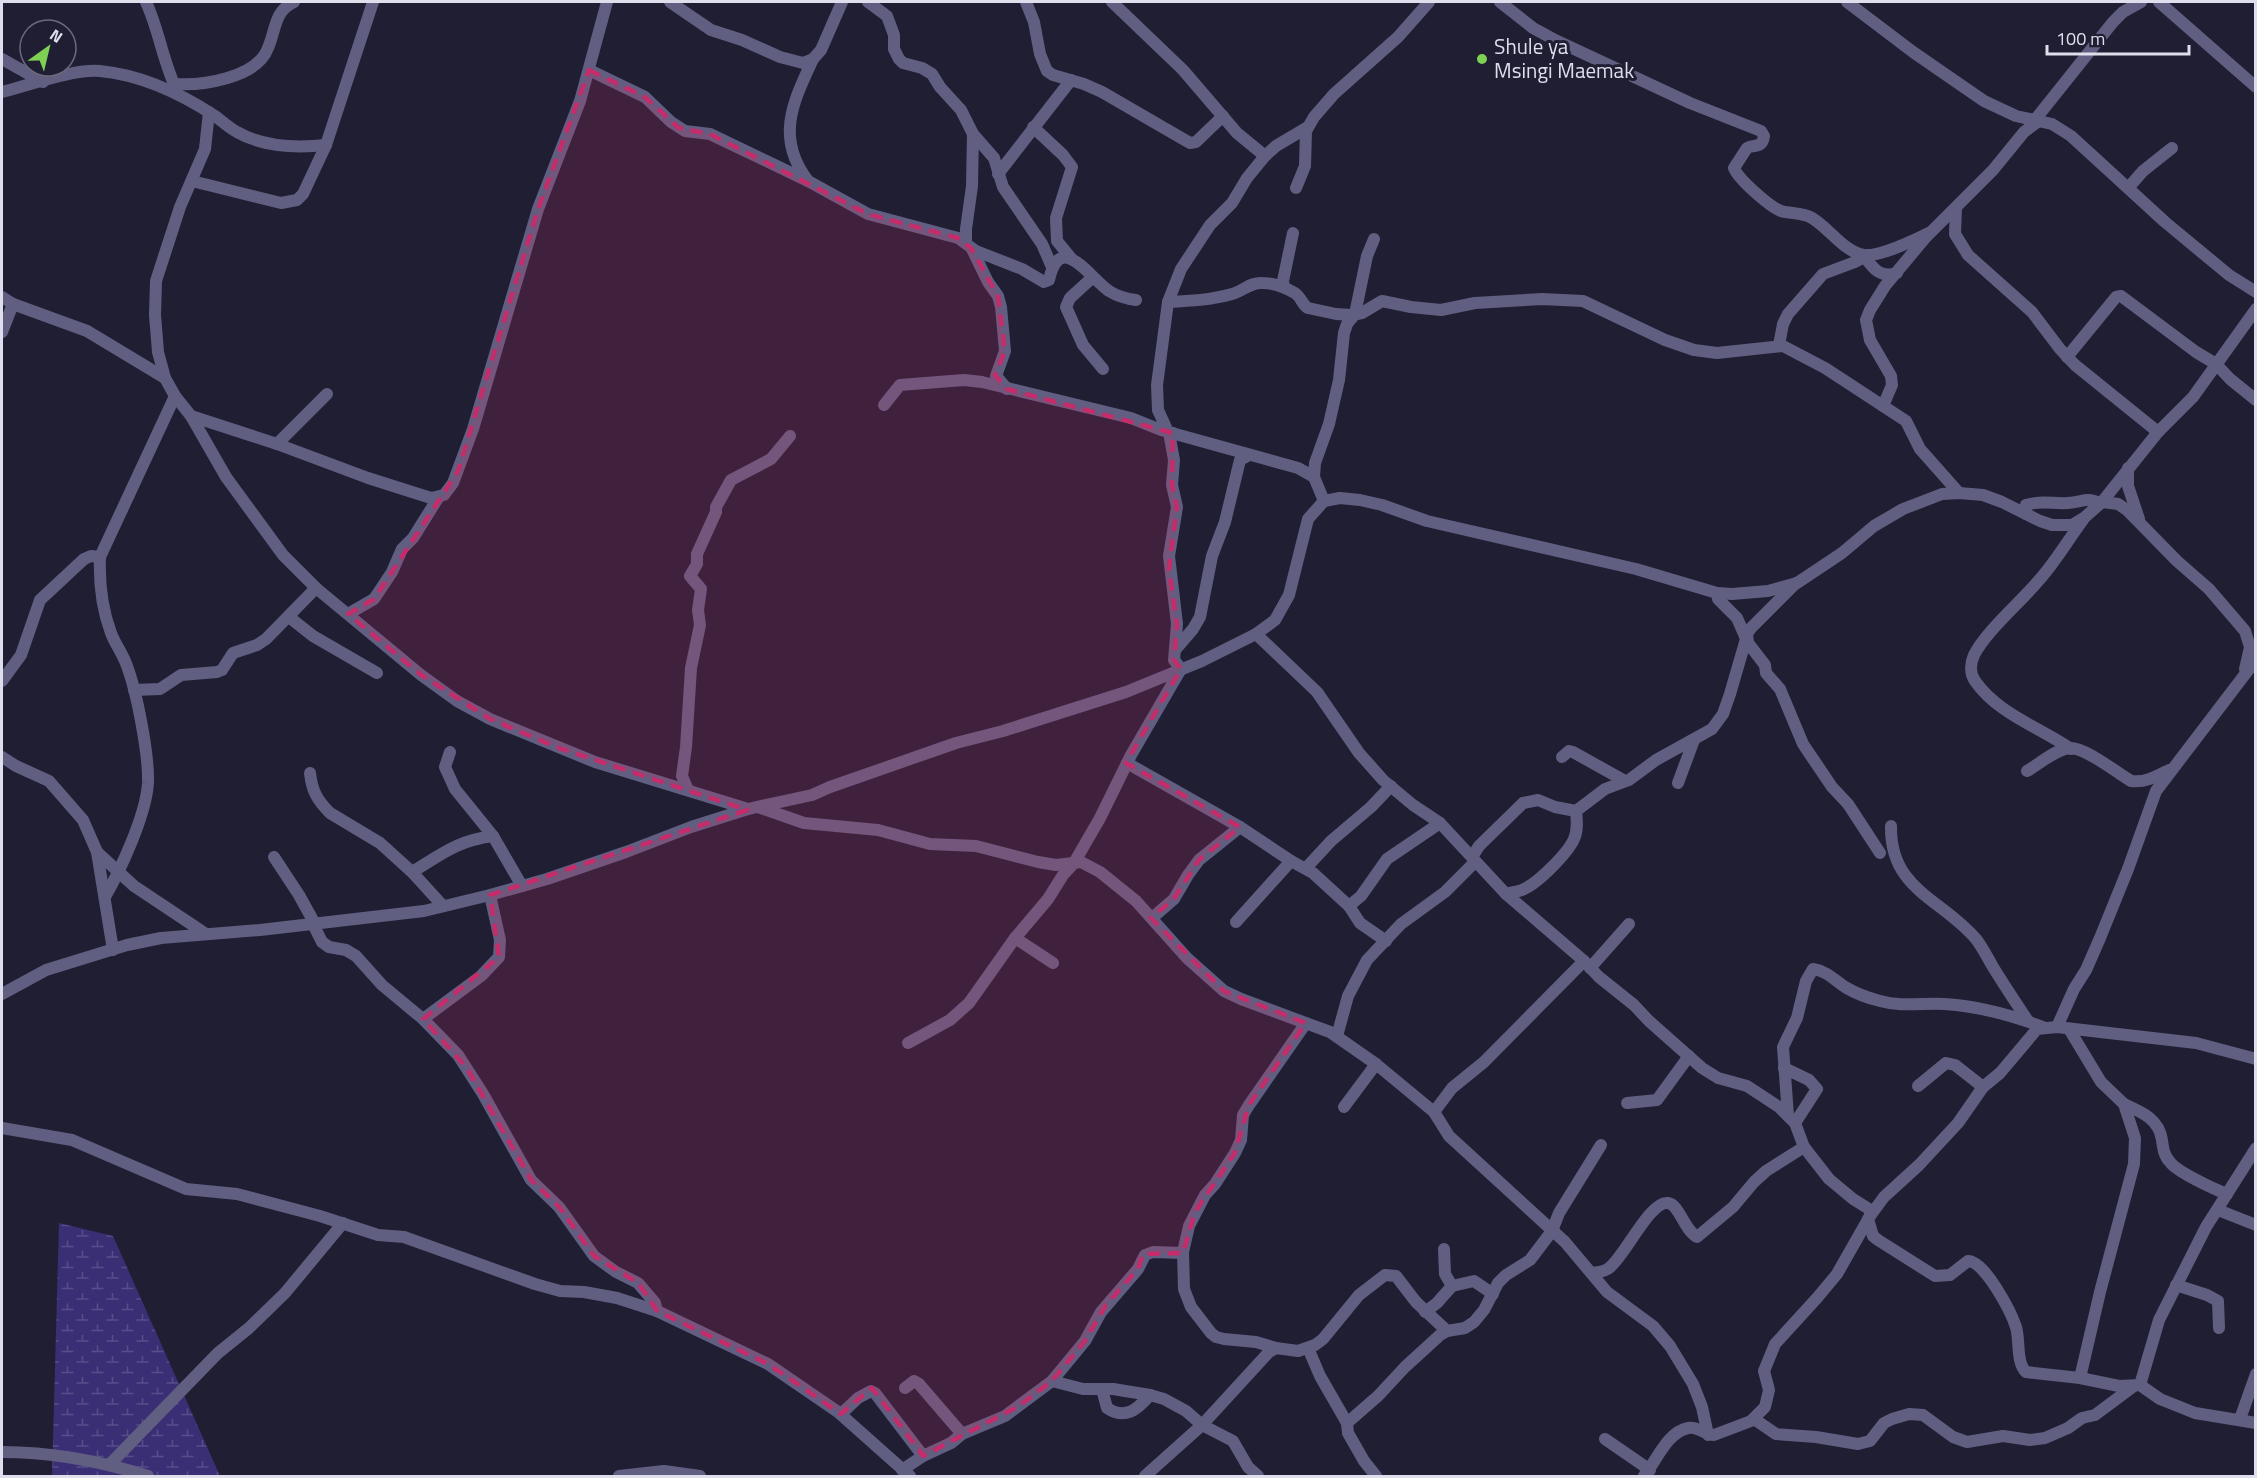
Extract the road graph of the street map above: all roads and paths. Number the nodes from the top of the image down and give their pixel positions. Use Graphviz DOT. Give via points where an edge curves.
graph roads {
  1 [pos="146,2"];
  2 [pos="294,2"];
  3 [pos="373,2"];
  4 [pos="607,2"];
  5 [pos="670,2"];
  6 [pos="842,2"];
  7 [pos="868,2"];
  8 [pos="1026,2"];
  9 [pos="1112,2"];
  10 [pos="1429,2"];
  11 [pos="1500,2"];
  12 [pos="1850,2"];
  13 [pos="2141,2"];
  14 [pos="2167,4"];
  15 [pos="2,59"];
  16 [pos="813,59"];
  17 [pos="589,70"];
  18 [pos="1071,80"];
  19 [pos="43,82"];
  20 [pos="2256,87"];
  21 [pos="177,89"];
  22 [pos="2,92"];
  23 [pos="208,112"];
  24 [pos="1223,116"];
  25 [pos="2037,121"];
  26 [pos="1033,127"];
  27 [pos="1308,127"];
  28 [pos="973,134"];
  29 [pos="326,145"];
  30 [pos="2172,148"];
  31 [pos="1265,156"];
  32 [pos="998,174"];
  33 [pos="192,181"];
  34 [pos="808,181"];
  35 [pos="2128,187"];
  36 [pos="1296,188"];
  37 [pos="1956,208"];
  38 [pos="1293,233"];
  39 [pos="1929,233"];
  40 [pos="1374,239"];
  41 [pos="1042,244"];
  42 [pos="969,245"];
  43 [pos="1866,256"];
  44 [pos="1066,258"];
  45 [pos="1052,267"];
  46 [pos="1897,273"];
  47 [pos="1093,276"];
  48 [pos="1284,287"];
  49 [pos="2256,292"];
  50 [pos="2,297"];
  51 [pos="1136,300"];
  52 [pos="1168,302"];
  53 [pos="13,304"];
  54 [pos="2256,309"];
  55 [pos="1355,314"];
  56 [pos="2,332"];
  57 [pos="1779,345"];
  58 [pos="2067,357"];
  59 [pos="2216,364"];
  60 [pos="1103,369"];
  61 [pos="165,378"];
  62 [pos="1007,389"];
  63 [pos="327,394"];
  64 [pos="175,396"];
  65 [pos="2256,400"];
  66 [pos="884,405"];
  67 [pos="1883,406"];
  68 [pos="191,416"];
  69 [pos="1170,432"];
  70 [pos="2158,432"];
  71 [pos="790,436"];
  72 [pos="277,444"];
  73 [pos="1249,455"];
  74 [pos="2128,468"];
  75 [pos="1314,477"];
  76 [pos="1959,493"];
  77 [pos="438,498"];
  78 [pos="1324,501"];
  79 [pos="2101,503"];
  80 [pos="2026,514"];
  81 [pos="2085,517"];
  82 [pos="2141,523"];
  83 [pos="100,557"];
  84 [pos="1797,583"];
  85 [pos="316,588"];
  86 [pos="1717,593"];
  87 [pos="348,614"];
  88 [pos="289,617"];
  89 [pos="1256,634"];
  90 [pos="1747,641"];
  91 [pos="1175,651"];
  92 [pos="2256,660"];
  93 [pos="1180,669"];
  94 [pos="377,673"];
  95 [pos="2244,673"];
  96 [pos="2,681"];
  97 [pos="134,690"];
  98 [pos="1694,740"];
  99 [pos="2072,749"];
  100 [pos="450,752"];
  101 [pos="2,757"];
  102 [pos="1562,757"];
  103 [pos="1127,764"];
  104 [pos="2170,769"];
  105 [pos="2027,771"];
  106 [pos="310,773"];
  107 [pos="1625,781"];
  108 [pos="1678,783"];
  109 [pos="1391,786"];
  110 [pos="688,790"];
  111 [pos="752,808"];
  112 [pos="1576,811"];
  113 [pos="1440,823"];
  114 [pos="1891,826"];
  115 [pos="1240,827"];
  116 [pos="493,836"];
  117 [pos="97,852"];
  118 [pos="1880,853"];
  119 [pos="274,857"];
  120 [pos="1474,860"];
  121 [pos="1291,861"];
  122 [pos="1074,863"];
  123 [pos="1306,868"];
  124 [pos="119,872"];
  125 [pos="412,873"];
  126 [pos="522,886"];
  127 [pos="1506,894"];
  128 [pos="490,895"];
  129 [pos="105,897"];
  130 [pos="443,906"];
  131 [pos="1349,906"];
  132 [pos="1152,918"];
  133 [pos="1236,922"];
  134 [pos="314,924"];
  135 [pos="1629,924"];
  136 [pos="206,934"];
  137 [pos="1015,938"];
  138 [pos="1386,941"];
  139 [pos="113,950"];
  140 [pos="1053,963"];
  141 [pos="1587,964"];
  142 [pos="2,994"];
  143 [pos="423,1019"];
  144 [pos="2028,1021"];
  145 [pos="1306,1023"];
  146 [pos="2043,1027"];
  147 [pos="2063,1028"];
  148 [pos="1336,1036"];
  149 [pos="908,1043"];
  150 [pos="1689,1056"];
  151 [pos="2256,1059"];
  152 [pos="1376,1064"];
  153 [pos="1785,1068"];
  154 [pos="1918,1086"];
  155 [pos="1983,1087"];
  156 [pos="1627,1102"];
  157 [pos="2124,1104"];
  158 [pos="1344,1107"];
  159 [pos="1434,1112"];
  160 [pos="1792,1120"];
  161 [pos="2,1128"];
  162 [pos="1601,1145"];
  163 [pos="1804,1147"];
  164 [pos="2256,1148"];
  165 [pos="2227,1194"];
  166 [pos="2218,1210"];
  167 [pos="1870,1217"];
  168 [pos="344,1223"];
  169 [pos="2256,1225"];
  170 [pos="1552,1231"];
  171 [pos="1444,1249"];
  172 [pos="1183,1253"];
  173 [pos="1592,1273"];
  174 [pos="2176,1285"];
  175 [pos="1452,1286"];
  176 [pos="1493,1294"];
  177 [pos="657,1311"];
  178 [pos="1425,1312"];
  179 [pos="2219,1328"];
  180 [pos="1447,1331"];
  181 [pos="1276,1348"];
  182 [pos="1308,1348"];
  183 [pos="2256,1374"];
  184 [pos="2080,1378"];
  185 [pos="1052,1381"];
  186 [pos="2138,1385"];
  187 [pos="905,1388"];
  188 [pos="1102,1389"];
  189 [pos="1150,1395"];
  190 [pos="841,1414"];
  191 [pos="1754,1419"];
  192 [pos="2240,1419"];
  193 [pos="1347,1423"];
  194 [pos="2256,1423"];
  195 [pos="1202,1425"];
  196 [pos="962,1434"];
  197 [pos="1708,1435"];
  198 [pos="1605,1439"];
  199 [pos="2,1452"];
  200 [pos="923,1456"];
  201 [pos="110,1464"];
  202 [pos="906,1473"];
  203 [pos="1647,1473"];
  204 [pos="148,1476"];
  205 [pos="619,1476"];
  206 [pos="700,1476"];
  207 [pos="1145,1476"];
  208 [pos="1257,1476"];
  209 [pos="1376,1476"];
  1 -- 21 [label="street"];
  2 -- 21 [label="street" via="283,8 268,48 253,67 212,82"];
  3 -- 29 [label="street"];
  4 -- 17 [label="street"];
  5 -- 16 [label="street" via="711,30 787,59 803,63"];
  6 -- 16 [label="street" via="826,41"];
  7 -- 28 [label="street" via="887,16 899,59 932,74 961,110"];
  8 -- 18 [label="street" via="1047,72"];
  9 -- 24 [label="street" via="1184,70"];
  10 -- 27 [label="street" via="1388,46 1334,94"];
  11 -- 43 [label="street" via="1555,40 1690,103 1759,130 1764,136 1761,144 1747,148 1735,164 1735,172 1777,209 1811,218"];
  12 -- 25 [label="street" via="1984,101"];
  13 -- 25 [label="street" via="2114,22"];
  14 -- 20 [label="street"];
  15 -- 19 [label="street"];
  16 -- 34 [label="street" via="789,126 792,154"];
  17 -- 34 [label="street" via="645,97 685,131 710,134"];
  17 -- 77 [label="street" via="537,209 473,429 453,483"];
  18 -- 24 [label="street" via="1102,92 1190,143 1196,142"];
  18 -- 26 [label="street"];
  19 -- 21 [label="street" via="102,72"];
  19 -- 22 [label="street"];
  21 -- 23 [label="street"];
  23 -- 29 [label="street" via="248,137 284,146"];
  23 -- 33 [label="street" via="205,149"];
  24 -- 31 [label="street"];
  25 -- 35 [label="street" via="2052,124 2071,136"];
  25 -- 37 [label="street"];
  26 -- 32 [label="street"];
  26 -- 44 [label="street" via="1072,167 1056,218 1057,241"];
  27 -- 31 [label="street"];
  27 -- 36 [label="street" via="1305,166"];
  28 -- 32 [label="street" via="994,158"];
  28 -- 42 [label="street" via="966,229"];
  29 -- 33 [label="street" via="303,194 290,203 266,201"];
  30 -- 35 [label="street"];
  31 -- 52 [label="street" via="1232,203 1199,239"];
  32 -- 41 [label="street" via="1018,212"];
  33 -- 61 [label="street" via="156,281 158,352"];
  34 -- 42 [label="street" via="868,214 958,238"];
  35 -- 49 [label="street" via="2229,275"];
  37 -- 39 [label="street"];
  37 -- 58 [label="street" via="1955,234 1960,245 2032,312"];
  38 -- 48 [label="street"];
  39 -- 43 [label="street"];
  39 -- 46 [label="street"];
  40 -- 55 [label="street"];
  41 -- 44 [label="street"];
  41 -- 45 [label="street"];
  42 -- 45 [label="street" via="1040,281 1049,280"];
  42 -- 62 [label="street" via="1001,307 1005,351 996,376"];
  43 -- 46 [label="street" via="1876,271"];
  43 -- 57 [label="street" via="1823,274 1788,314"];
  44 -- 45 [label="street"];
  44 -- 47 [label="street"];
  46 -- 67 [label="street" via="1866,320 1870,340 1891,376 1892,385"];
  47 -- 51 [label="street" via="1115,295"];
  47 -- 60 [label="street" via="1066,307 1083,345"];
  48 -- 52 [label="street" via="1256,283 1230,295"];
  48 -- 55 [label="street" via="1298,294 1308,308"];
  50 -- 53 [label="street"];
  52 -- 69 [label="street" via="1156,399"];
  53 -- 56 [label="street"];
  53 -- 61 [label="street" via="87,331"];
  54 -- 59 [label="street"];
  55 -- 57 [label="street" via="1382,301 1441,310 1468,303 1583,301 1694,350 1717,353"];
  55 -- 75 [label="street" via="1344,333 1339,380"];
  57 -- 67 [label="street" via="1825,368"];
  58 -- 59 [label="street" via="2119,296"];
  58 -- 70 [label="street"];
  59 -- 65 [label="street"];
  59 -- 70 [label="street" via="2193,397"];
  61 -- 64 [label="street"];
  62 -- 66 [label="street" via="964,380 915,383 897,387"];
  62 -- 69 [label="street" via="1131,418"];
  63 -- 72 [label="street"];
  64 -- 68 [label="street"];
  64 -- 83 [label="street"];
  67 -- 76 [label="street" via="1908,424 1920,449"];
  68 -- 72 [label="street"];
  68 -- 85 [label="street" via="226,477 283,555"];
  69 -- 73 [label="street"];
  69 -- 91 [label="street" via="1177,507 1169,562 1177,624"];
  70 -- 74 [label="street"];
  71 -- 110 [label="street" via="771,459 731,480 716,507 690,576 701,589 682,776"];
  72 -- 77 [label="street" via="368,478"];
  73 -- 75 [label="street" via="1298,468"];
  73 -- 91 [label="street" via="1240,460 1235,474 1200,617"];
  74 -- 79 [label="street"];
  74 -- 82 [label="street" via="2128,486"];
  75 -- 78 [label="street"];
  76 -- 80 [label="street" via="1983,495"];
  76 -- 84 [label="street" via="1927,499 1903,509"];
  77 -- 87 [label="street" via="374,599"];
  78 -- 86 [label="street" via="1360,500 1427,522 1636,569"];
  78 -- 89 [label="street" via="1308,519 1289,595 1275,620"];
  79 -- 80 [label="street" via="2089,499 2032,503 2026,505"];
  79 -- 81 [label="street"];
  79 -- 82 [label="street" via="2118,504"];
  80 -- 81 [label="street" via="2061,526"];
  81 -- 99 [label="street" via="2051,566 1980,647 1971,666 1973,679 1991,700"];
  82 -- 95 [label="street" via="2209,589 2245,631 2250,647"];
  83 -- 96 [label="street" via="84,559 40,600 21,655"];
  83 -- 97 [label="street" via="101,595 108,624 127,664"];
  84 -- 86 [label="street" via="1768,591"];
  84 -- 90 [label="street" via="1751,628"];
  85 -- 87 [label="street"];
  85 -- 88 [label="street"];
  86 -- 90 [label="street" via="1737,618"];
  87 -- 110 [label="street" via="421,675 490,719 595,762"];
  88 -- 94 [label="street" via="313,636"];
  88 -- 97 [label="street" via="257,645 233,653 222,670 181,675 160,689"];
  89 -- 93 [label="street"];
  89 -- 109 [label="street" via="1317,692 1359,753"];
  90 -- 98 [label="street" via="1723,714 1713,729"];
  90 -- 118 [label="street" via="1780,689 1803,744"];
  91 -- 93 [label="street" via="1174,660"];
  92 -- 95 [label="street"];
  93 -- 103 [label="street"];
  93 -- 111 [label="street" via="1126,692 956,743 812,795"];
  95 -- 104 [label="street"];
  97 -- 124 [label="street" via="148,784"];
  98 -- 107 [label="street" via="1656,759"];
  98 -- 108 [label="street"];
  99 -- 104 [label="street" via="2131,781 2149,779"];
  99 -- 105 [label="street"];
  100 -- 116 [label="street" via="446,761 448,776"];
  101 -- 117 [label="street" via="49,782 83,820"];
  102 -- 107 [label="street" via="1574,752"];
  103 -- 115 [label="street"];
  103 -- 122 [label="street"];
  104 -- 147 [label="street" via="2149,805 2100,938 2074,989"];
  106 -- 125 [label="street" via="313,792 324,806 380,843"];
  107 -- 112 [label="street" via="1605,789"];
  109 -- 113 [label="street"];
  109 -- 123 [label="street"];
  110 -- 111 [label="street"];
  111 -- 122 [label="street" via="804,823 878,830 930,844 976,846 1056,865"];
  111 -- 126 [label="street"];
  112 -- 120 [label="street" via="1538,800 1523,803 1479,846"];
  112 -- 127 [label="street" via="1578,824 1566,851 1525,889"];
  113 -- 120 [label="street"];
  113 -- 131 [label="street" via="1387,859 1361,896"];
  114 -- 144 [label="street" via="1891,845 1904,873 1924,896 1977,941"];
  115 -- 121 [label="street"];
  115 -- 132 [label="street" via="1199,860 1174,898"];
  116 -- 125 [label="street" via="448,849"];
  116 -- 126 [label="street"];
  117 -- 124 [label="street"];
  117 -- 129 [label="street"];
  119 -- 134 [label="street"];
  120 -- 127 [label="street"];
  120 -- 138 [label="street" via="1445,892 1401,924"];
  121 -- 123 [label="street"];
  121 -- 133 [label="street"];
  122 -- 132 [label="street" via="1081,862 1100,872"];
  122 -- 137 [label="street"];
  123 -- 131 [label="street"];
  124 -- 129 [label="street"];
  124 -- 136 [label="street"];
  125 -- 130 [label="street"];
  126 -- 128 [label="street"];
  127 -- 141 [label="street"];
  128 -- 130 [label="street"];
  128 -- 143 [label="street" via="500,940 499,957 481,976"];
  129 -- 139 [label="street"];
  130 -- 134 [label="street"];
  131 -- 138 [label="street" via="1360,923"];
  132 -- 145 [label="street" via="1187,958 1224,991"];
  134 -- 136 [label="street"];
  134 -- 143 [label="street" via="322,942 356,956 382,985"];
  135 -- 141 [label="street"];
  136 -- 139 [label="street" via="161,938"];
  137 -- 140 [label="street"];
  137 -- 149 [label="street" via="969,1003 950,1020"];
  138 -- 148 [label="street" via="1358,973"];
  139 -- 142 [label="street" via="46,970"];
  141 -- 150 [label="street"];
  141 -- 159 [label="street" via="1452,1088"];
  143 -- 177 [label="street" via="458,1055 531,1180 559,1207 594,1256 638,1283"];
  144 -- 146 [label="street"];
  144 -- 153 [label="street" via="1970,1007 1878,1001 1814,969 1782,1047"];
  145 -- 148 [label="street"];
  145 -- 172 [label="street" via="1243,1115 1235,1153 1195,1212"];
  146 -- 147 [label="street"];
  146 -- 155 [label="street"];
  147 -- 151 [label="street" via="2196,1043"];
  147 -- 157 [label="street" via="2101,1082"];
  148 -- 152 [label="street"];
  150 -- 156 [label="street" via="1657,1100"];
  150 -- 160 [label="street" via="1714,1076 1747,1086"];
  152 -- 158 [label="street"];
  152 -- 159 [label="street"];
  153 -- 160 [label="street"];
  153 -- 160 [label="street" via="1809,1080 1817,1089"];
  154 -- 155 [label="street" via="1946,1063 1955,1065"];
  155 -- 167 [label="street" via="1958,1123 1884,1197"];
  157 -- 165 [label="street" via="2156,1122 2166,1157 2174,1167"];
  157 -- 184 [label="street" via="2135,1138 2134,1164"];
  159 -- 170 [label="street" via="1449,1136"];
  160 -- 163 [label="street"];
  161 -- 168 [label="street" via="72,1140 186,1189 237,1194"];
  162 -- 170 [label="street"];
  163 -- 167 [label="street" via="1829,1179 1869,1209"];
  163 -- 173 [label="street" via="1766,1171 1701,1236 1691,1233 1674,1207 1665,1202 1655,1209 1608,1269"];
  164 -- 165 [label="street"];
  165 -- 166 [label="street"];
  166 -- 169 [label="street"];
  166 -- 174 [label="street"];
  167 -- 184 [label="street" via="1873,1236 1935,1276 1950,1275 1968,1261 1978,1264 2012,1318 2023,1369"];
  167 -- 191 [label="street" via="1837,1274 1775,1344 1764,1371 1768,1399"];
  168 -- 177 [label="street" via="378,1235 404,1237 535,1284 616,1298"];
  168 -- 201 [label="street" via="290,1288 218,1353"];
  170 -- 173 [label="street"];
  170 -- 176 [label="street" via="1530,1260 1498,1283"];
  171 -- 175 [label="street" via="1445,1274"];
  172 -- 181 [label="street" via="1186,1297 1211,1333 1220,1339"];
  172 -- 185 [label="street" via="1145,1255"];
  173 -- 197 [label="street" via="1607,1292 1653,1326 1671,1346 1693,1384"];
  174 -- 179 [label="street" via="2218,1301"];
  174 -- 186 [label="street" via="2159,1320"];
  175 -- 176 [label="street" via="1474,1281"];
  175 -- 178 [label="street"];
  176 -- 180 [label="street" via="1474,1322"];
  177 -- 190 [label="street" via="768,1364"];
  178 -- 180 [label="street"];
  178 -- 182 [label="street" via="1396,1276 1385,1275 1359,1295 1323,1339"];
  180 -- 193 [label="street"];
  181 -- 182 [label="street"];
  181 -- 195 [label="street"];
  182 -- 193 [label="street"];
  183 -- 192 [label="street"];
  184 -- 186 [label="street" via="2119,1386"];
  185 -- 188 [label="street" via="1083,1389"];
  185 -- 196 [label="street" via="1005,1416"];
  186 -- 191 [label="street" via="2095,1415 2056,1434 2031,1440 2003,1436 1966,1442 1918,1413 1892,1419 1870,1441 1858,1444 1776,1434"];
  186 -- 192 [label="street" via="2195,1413"];
  187 -- 196 [label="street" via="914,1381 919,1384"];
  188 -- 189 [label="street"];
  188 -- 189 [label="street" via="1107,1408 1118,1415 1128,1414"];
  189 -- 195 [label="street" via="1164,1399"];
  190 -- 200 [label="street" via="864,1394 875,1393"];
  190 -- 202 [label="street"];
  191 -- 197 [label="street"];
  192 -- 194 [label="street"];
  193 -- 209 [label="street" via="1348,1433"];
  195 -- 207 [label="street"];
  195 -- 208 [label="street" via="1233,1441"];
  196 -- 200 [label="street"];
  197 -- 203 [label="street" via="1688,1428 1680,1431"];
  198 -- 203 [label="street"];
  199 -- 201 [label="street"];
  200 -- 202 [label="street"];
  201 -- 204 [label="street"];
  205 -- 206 [label="street" via="664,1471"];
}
